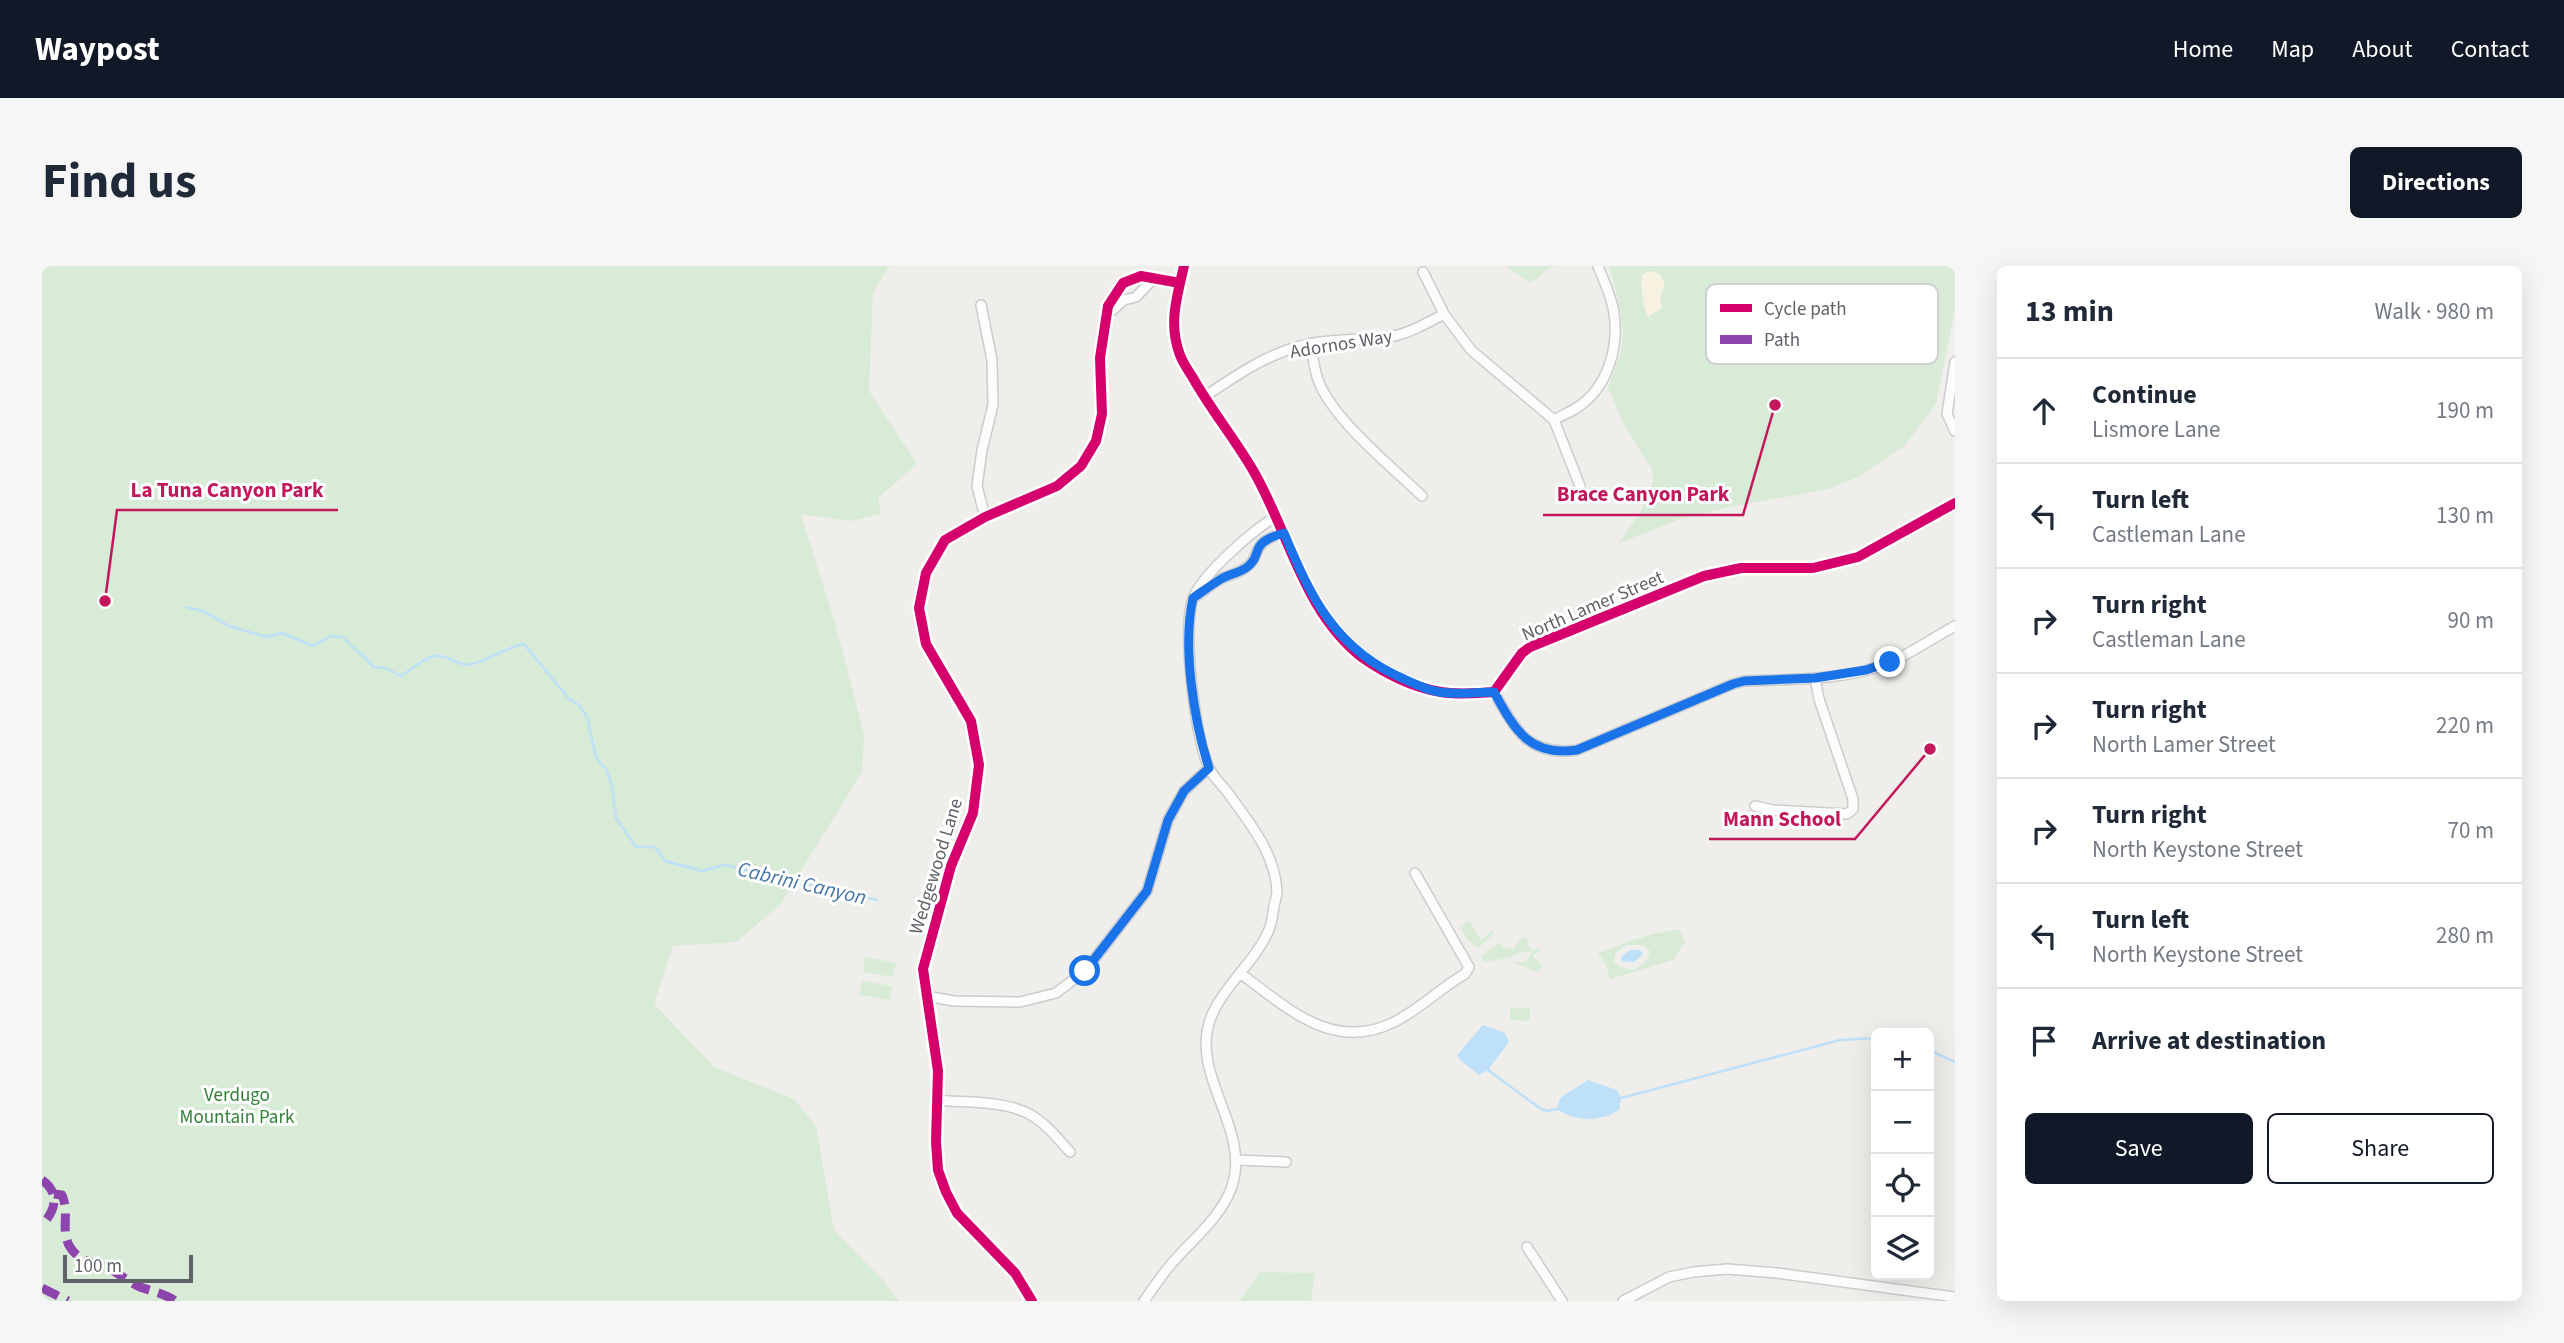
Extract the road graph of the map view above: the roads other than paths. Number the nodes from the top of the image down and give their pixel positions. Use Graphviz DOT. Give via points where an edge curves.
graph roads {
  1 [pos="1184,266"];
  2 [pos="1598,266"];
  3 [pos="1423,272"];
  4 [pos="1154,278"];
  5 [pos="1180,283"];
  6 [pos="981,305"];
  7 [pos="1444,314"];
  8 [pos="1106,316"];
  9 [pos="1310,343"];
  10 [pos="1955,362"];
  11 [pos="1204,397"];
  12 [pos="1554,419"];
  13 [pos="1955,431"];
  14 [pos="1580,486"];
  15 [pos="1422,496"];
  16 [pos="1955,503"];
  17 [pos="1277,516"];
  18 [pos="985,517"];
  19 [pos="1284,533"];
  20 [pos="1193,598"];
  21 [pos="1955,626"];
  22 [pos="1815,678"];
  23 [pos="1494,692"];
  24 [pos="1209,768"];
  25 [pos="1755,806"];
  26 [pos="1415,873"];
  27 [pos="1240,973"];
  28 [pos="926,996"];
  29 [pos="936,1100"];
  30 [pos="1070,1153"];
  31 [pos="1237,1160"];
  32 [pos="1286,1162"];
  33 [pos="1527,1247"];
  34 [pos="1955,1297"];
  35 [pos="1032,1301"];
  36 [pos="1144,1301"];
  37 [pos="1562,1301"];
  38 [pos="1623,1301"];
  1 -- 5 [label="street"];
  2 -- 12 [label="street" via="1614,311 1616,339 1609,366 1580,406"];
  3 -- 7 [label="street"];
  4 -- 5 [label="street, Wedgewood Lane"];
  4 -- 8 [label="street" via="1136,297 1124,300"];
  4 -- 8 [label="street, Wedgewood Lane" via="1141,276 1123,283"];
  5 -- 11 [label="street" via="1174,331 1180,355"];
  6 -- 18 [label="street" via="992,360 993,405 977,486"];
  7 -- 9 [label="street, Adornos Way" via="1392,337"];
  7 -- 12 [label="street" via="1471,350"];
  8 -- 18 [label="street, Wedgewood Lane" via="1100,358 1102,414 1096,440 1082,467 1057,486"];
  9 -- 11 [label="street, Adornos Way" via="1252,365"];
  9 -- 15 [label="street" via="1318,380 1330,402"];
  10 -- 13 [label="street" via="1947,414"];
  11 -- 17 [label="street" via="1253,470"];
  12 -- 14 [label="street"];
  16 -- 23 [label="street, North Lamer Street" via="1858,557 1813,568 1741,568 1704,576 1530,647"];
  17 -- 19 [label="street"];
  17 -- 20 [label="street" via="1211,573"];
  18 -- 28 [label="street, Wedgewood Lane" via="945,540 926,573 919,608 926,644 971,721 979,765 973,813 951,866 923,969"];
  19 -- 20 [label="street" via="1259,544 1245,568"];
  19 -- 23 [label="street" via="1315,602 1362,657 1381,670 1441,693"];
  20 -- 24 [label="street" via="1189,618 1192,683"];
  21 -- 22 [label="street" via="1890,662"];
  22 -- 23 [label="street" via="1733,684 1563,752 1551,752 1520,733"];
  22 -- 25 [label="street" via="1853,809 1847,814"];
  24 -- 27 [label="street" via="1254,828 1269,858 1277,892 1270,928"];
  24 -- 28 [label="street" via="1184,791 1168,820 1147,891 1085,971 1056,993 1020,1002"];
  26 -- 27 [label="street" via="1468,971 1409,1013 1376,1030 1357,1033 1327,1028 1299,1017"];
  27 -- 31 [label="street" via="1210,1021 1207,1053"];
  28 -- 29 [label="street, Wedgewood Lane" via="938,1071"];
  29 -- 30 [label="street" via="1005,1106 1029,1114"];
  29 -- 35 [label="street, Wedgewood Lane" via="938,1170 946,1192 957,1213 1015,1273"];
  31 -- 32 [label="street"];
  31 -- 36 [label="street" via="1230,1190 1217,1213"];
  33 -- 37 [label="street"];
  34 -- 38 [label="street" via="1727,1269 1669,1277"];
}
